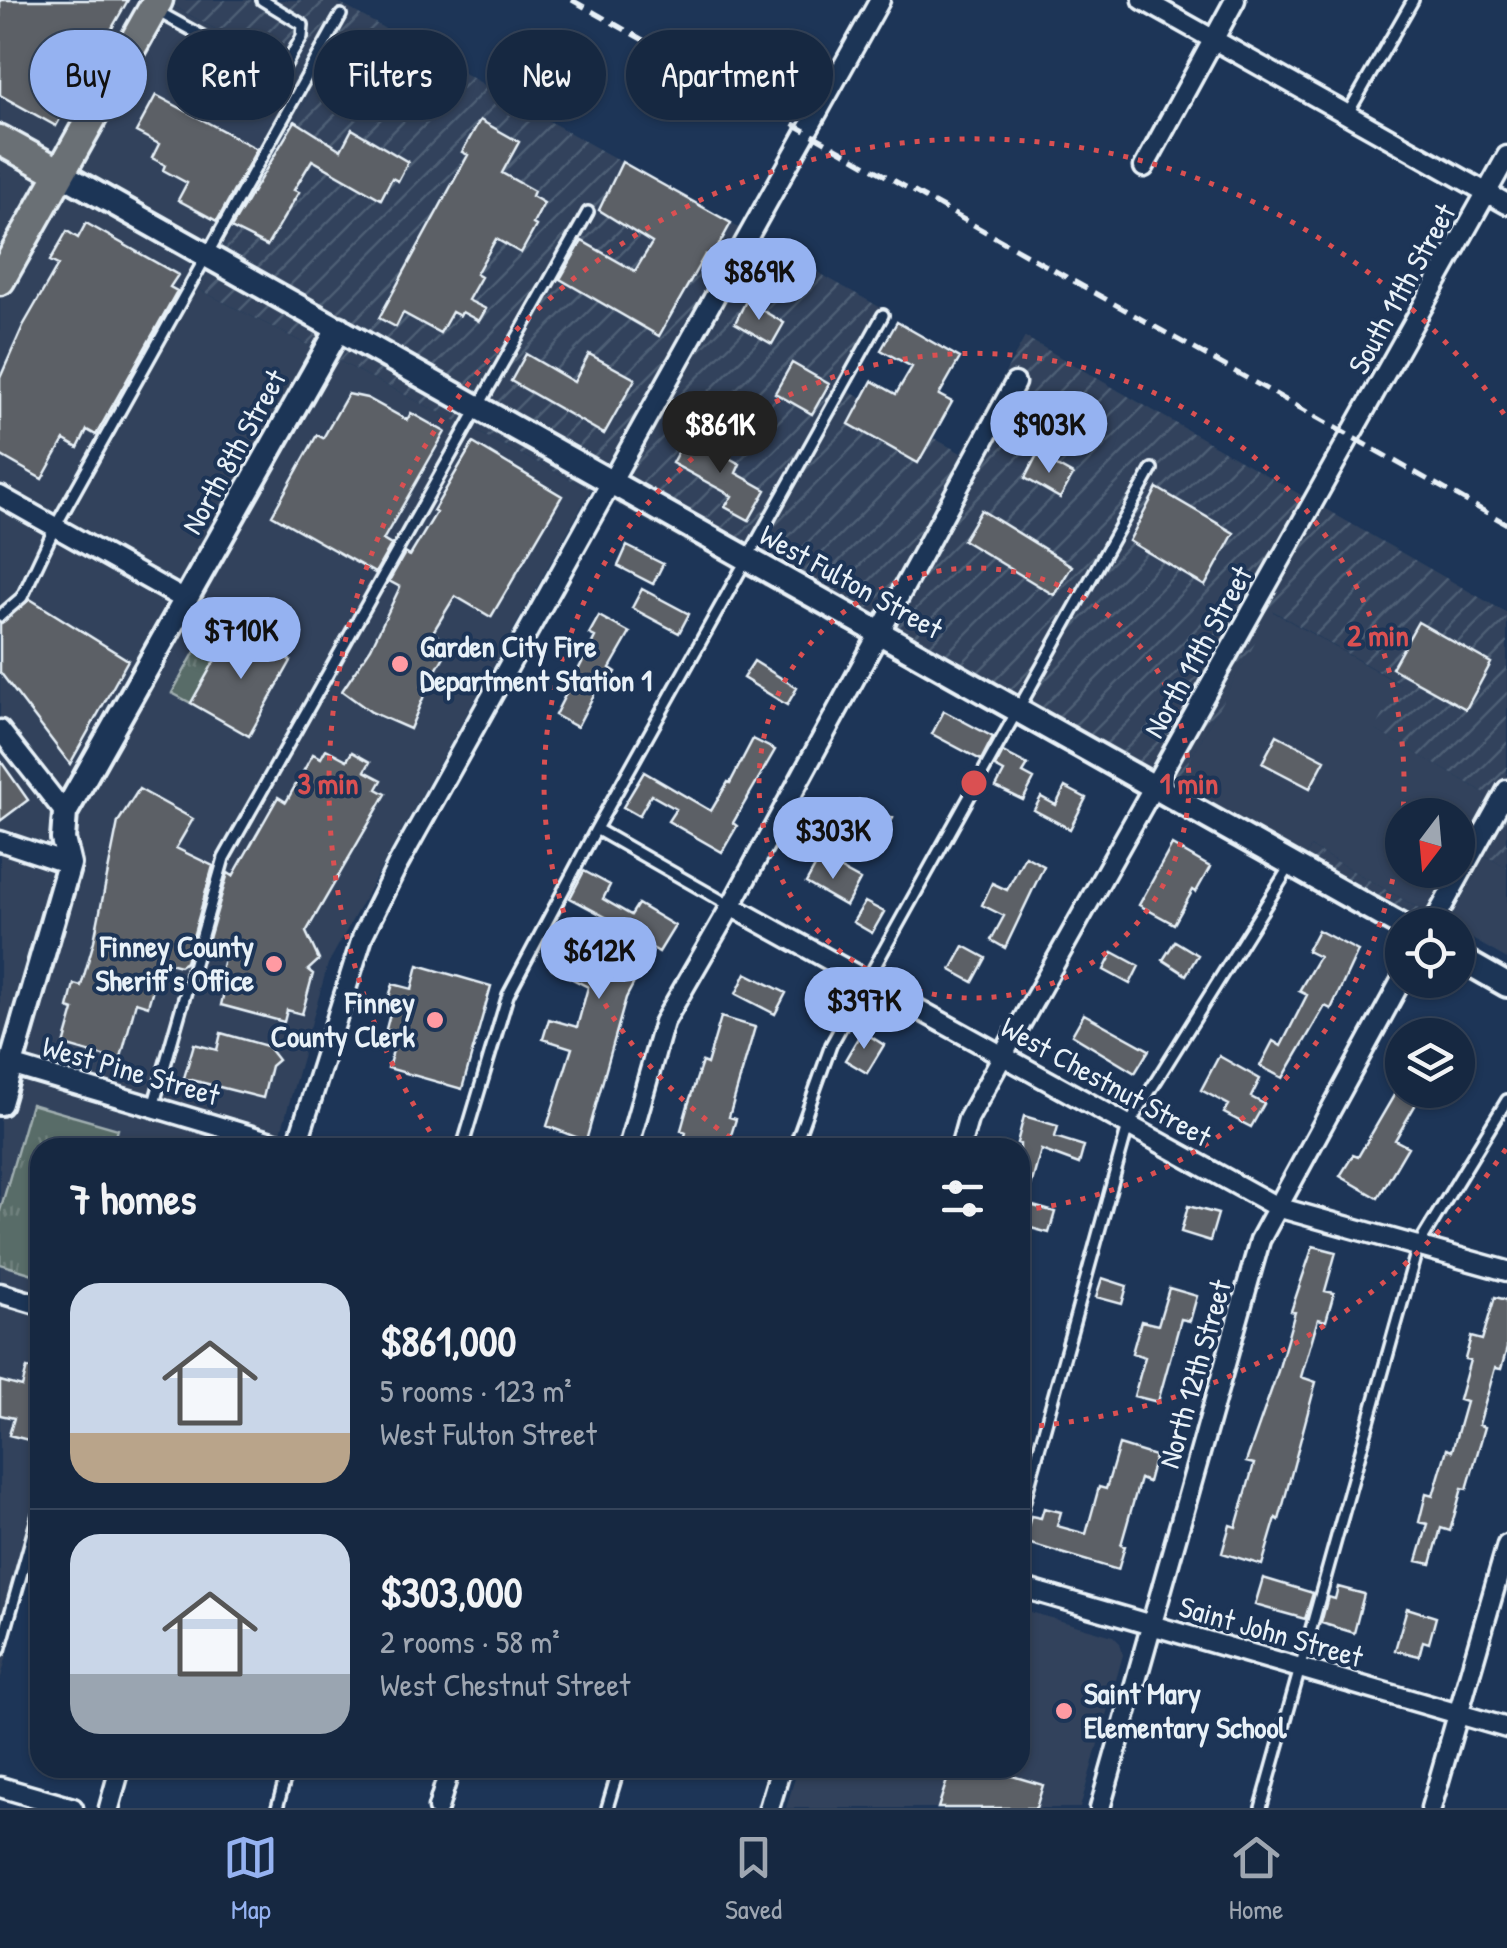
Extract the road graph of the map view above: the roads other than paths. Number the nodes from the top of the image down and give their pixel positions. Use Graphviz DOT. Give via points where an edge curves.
graph roads {
  1 [pos="262,0"];
  2 [pos="880,0"];
  3 [pos="1143,0"];
  4 [pos="1236,0"];
  5 [pos="1412,0"];
  6 [pos="155,4"];
  7 [pos="342,15"];
  8 [pos="1213,40"];
  9 [pos="1347,114"];
  10 [pos="0,140"];
  11 [pos="1507,156"];
  12 [pos="1144,167"];
  13 [pos="60,173"];
  14 [pos="1486,193"];
  15 [pos="1507,204"];
  16 [pos="588,212"];
  17 [pos="208,255"];
  18 [pos="0,280"];
  19 [pos="883,315"];
  20 [pos="339,328"];
  21 [pos="1016,384"];
  22 [pos="476,406"];
  23 [pos="1344,448"];
  24 [pos="1152,469"];
  25 [pos="610,482"];
  26 [pos="0,496"];
  27 [pos="55,527"];
  28 [pos="748,558"];
  29 [pos="185,600"];
  30 [pos="0,616"];
  31 [pos="881,633"];
  32 [pos="1019,710"];
  33 [pos="0,730"];
  34 [pos="1154,786"];
  35 [pos="1507,790"];
  36 [pos="64,813"];
  37 [pos="596,828"];
  38 [pos="0,841"];
  39 [pos="69,864"];
  40 [pos="1292,864"];
  41 [pos="731,906"];
  42 [pos="1441,908"];
  43 [pos="1385,916"];
  44 [pos="1475,966"];
  45 [pos="867,982"];
  46 [pos="1507,984"];
  47 [pos="1391,998"];
  48 [pos="1002,1057"];
  49 [pos="11,1065"];
  50 [pos="1507,1100"];
  51 [pos="0,1103"];
  52 [pos="153,1107"];
  53 [pos="1128,1126"];
  54 [pos="260,1138"];
  55 [pos="297,1138"];
  56 [pos="465,1138"];
  57 [pos="631,1138"];
  58 [pos="798,1138"];
  59 [pos="963,1138"];
  60 [pos="1277,1207"];
  61 [pos="1418,1246"];
  62 [pos="1507,1271"];
  63 [pos="0,1294"];
  64 [pos="30,1302"];
  65 [pos="1030,1482"];
  66 [pos="30,1544"];
  67 [pos="1507,1546"];
  68 [pos="1030,1590"];
  69 [pos="1153,1626"];
  70 [pos="0,1650"];
  71 [pos="1301,1669"];
  72 [pos="1458,1714"];
  73 [pos="1507,1728"];
  74 [pos="117,1778"];
  75 [pos="285,1778"];
  76 [pos="447,1778"];
  77 [pos="616,1778"];
  78 [pos="778,1778"];
  79 [pos="0,1787"];
  80 [pos="73,1808"];
  81 [pos="108,1808"];
  82 [pos="276,1808"];
  83 [pos="438,1808"];
  84 [pos="607,1808"];
  85 [pos="769,1808"];
  86 [pos="1100,1808"];
  87 [pos="1261,1808"];
  88 [pos="1431,1808"];
  1 -- 6 [label="lane" via="303,24 302,37 276,73"];
  2 -- 25 [label="street"];
  3 -- 8 [label="street"];
  4 -- 8 [label="street"];
  5 -- 9 [label="lane"];
  6 -- 13 [label="main road"];
  7 -- 17 [label="lane"];
  8 -- 9 [label="street"];
  8 -- 12 [label="street"];
  9 -- 14 [label="street"];
  10 -- 13 [label="main road"];
  11 -- 14 [label="street, South 11th Street"];
  13 -- 17 [label="street, West Fulton Street"];
  13 -- 18 [label="main road"];
  14 -- 15 [label="street"];
  14 -- 23 [label="street, South 11th Street"];
  16 -- 22 [label="lane"];
  17 -- 20 [label="street, West Fulton Street"];
  17 -- 27 [label="lane"];
  19 -- 28 [label="lane"];
  20 -- 22 [label="street, West Fulton Street"];
  20 -- 29 [label="street, North 8th Street"];
  21 -- 31 [label="street"];
  22 -- 25 [label="street, West Fulton Street"];
  22 -- 52 [label="lane" via="224,858"];
  23 -- 34 [label="street, North 11th Street"];
  24 -- 32 [label="lane"];
  25 -- 28 [label="street, West Fulton Street"];
  25 -- 55 [label="street" via="362,935"];
  26 -- 27 [label="street"];
  27 -- 29 [label="street"];
  27 -- 30 [label="lane" via="22,598"];
  28 -- 31 [label="street, West Fulton Street"];
  28 -- 37 [label="lane"];
  29 -- 36 [label="street, North 8th Street"];
  31 -- 32 [label="street, West Fulton Street"];
  31 -- 41 [label="street"];
  32 -- 34 [label="street, West Fulton Street"];
  32 -- 45 [label="lane"];
  33 -- 36 [label="street"];
  34 -- 40 [label="street, West Fulton Street"];
  34 -- 48 [label="street, North 11th Street"];
  35 -- 42 [label="street"];
  36 -- 39 [label="street"];
  37 -- 41 [label="lane, West Chestnut Street"];
  37 -- 56 [label="lane" via="508,996"];
  38 -- 39 [label="street"];
  39 -- 49 [label="street"];
  40 -- 43 [label="street, West Fulton Street"];
  40 -- 53 [label="lane"];
  41 -- 45 [label="street, West Chestnut Street"];
  41 -- 57 [label="street" via="664,1022"];
  44 -- 46 [label="street"];
  45 -- 48 [label="street, West Chestnut Street"];
  45 -- 58 [label="lane" via="831,1045"];
  47 -- 60 [label="street, North 12th Street"];
  48 -- 53 [label="street, West Chestnut Street"];
  48 -- 59 [label="street, North 11th Street"];
  49 -- 51 [label="street"];
  49 -- 52 [label="street, West Pine Street"];
  50 -- 61 [label="lane"];
  52 -- 54 [label="street, West Pine Street"];
  53 -- 60 [label="street, West Chestnut Street"];
  53 -- 65 [label="lane"];
  60 -- 61 [label="street, West Chestnut Street"];
  60 -- 69 [label="street, North 12th Street" via="1260,1240"];
  61 -- 62 [label="street, West Chestnut Street"];
  61 -- 71 [label="lane"];
  63 -- 64 [label="street"];
  66 -- 70 [label="lane"];
  67 -- 72 [label="street"];
  68 -- 69 [label="street, Saint John Street"];
  69 -- 71 [label="street, Saint John Street"];
  69 -- 86 [label="street, North 12th Street"];
  71 -- 72 [label="street, Saint John Street"];
  71 -- 87 [label="lane"];
  72 -- 73 [label="street, Saint John Street"];
  72 -- 88 [label="street"];
  74 -- 81 [label="street"];
  75 -- 82 [label="lane"];
  76 -- 83 [label="street"];
  77 -- 84 [label="lane"];
  78 -- 85 [label="street"];
  79 -- 80 [label="street"];
}
